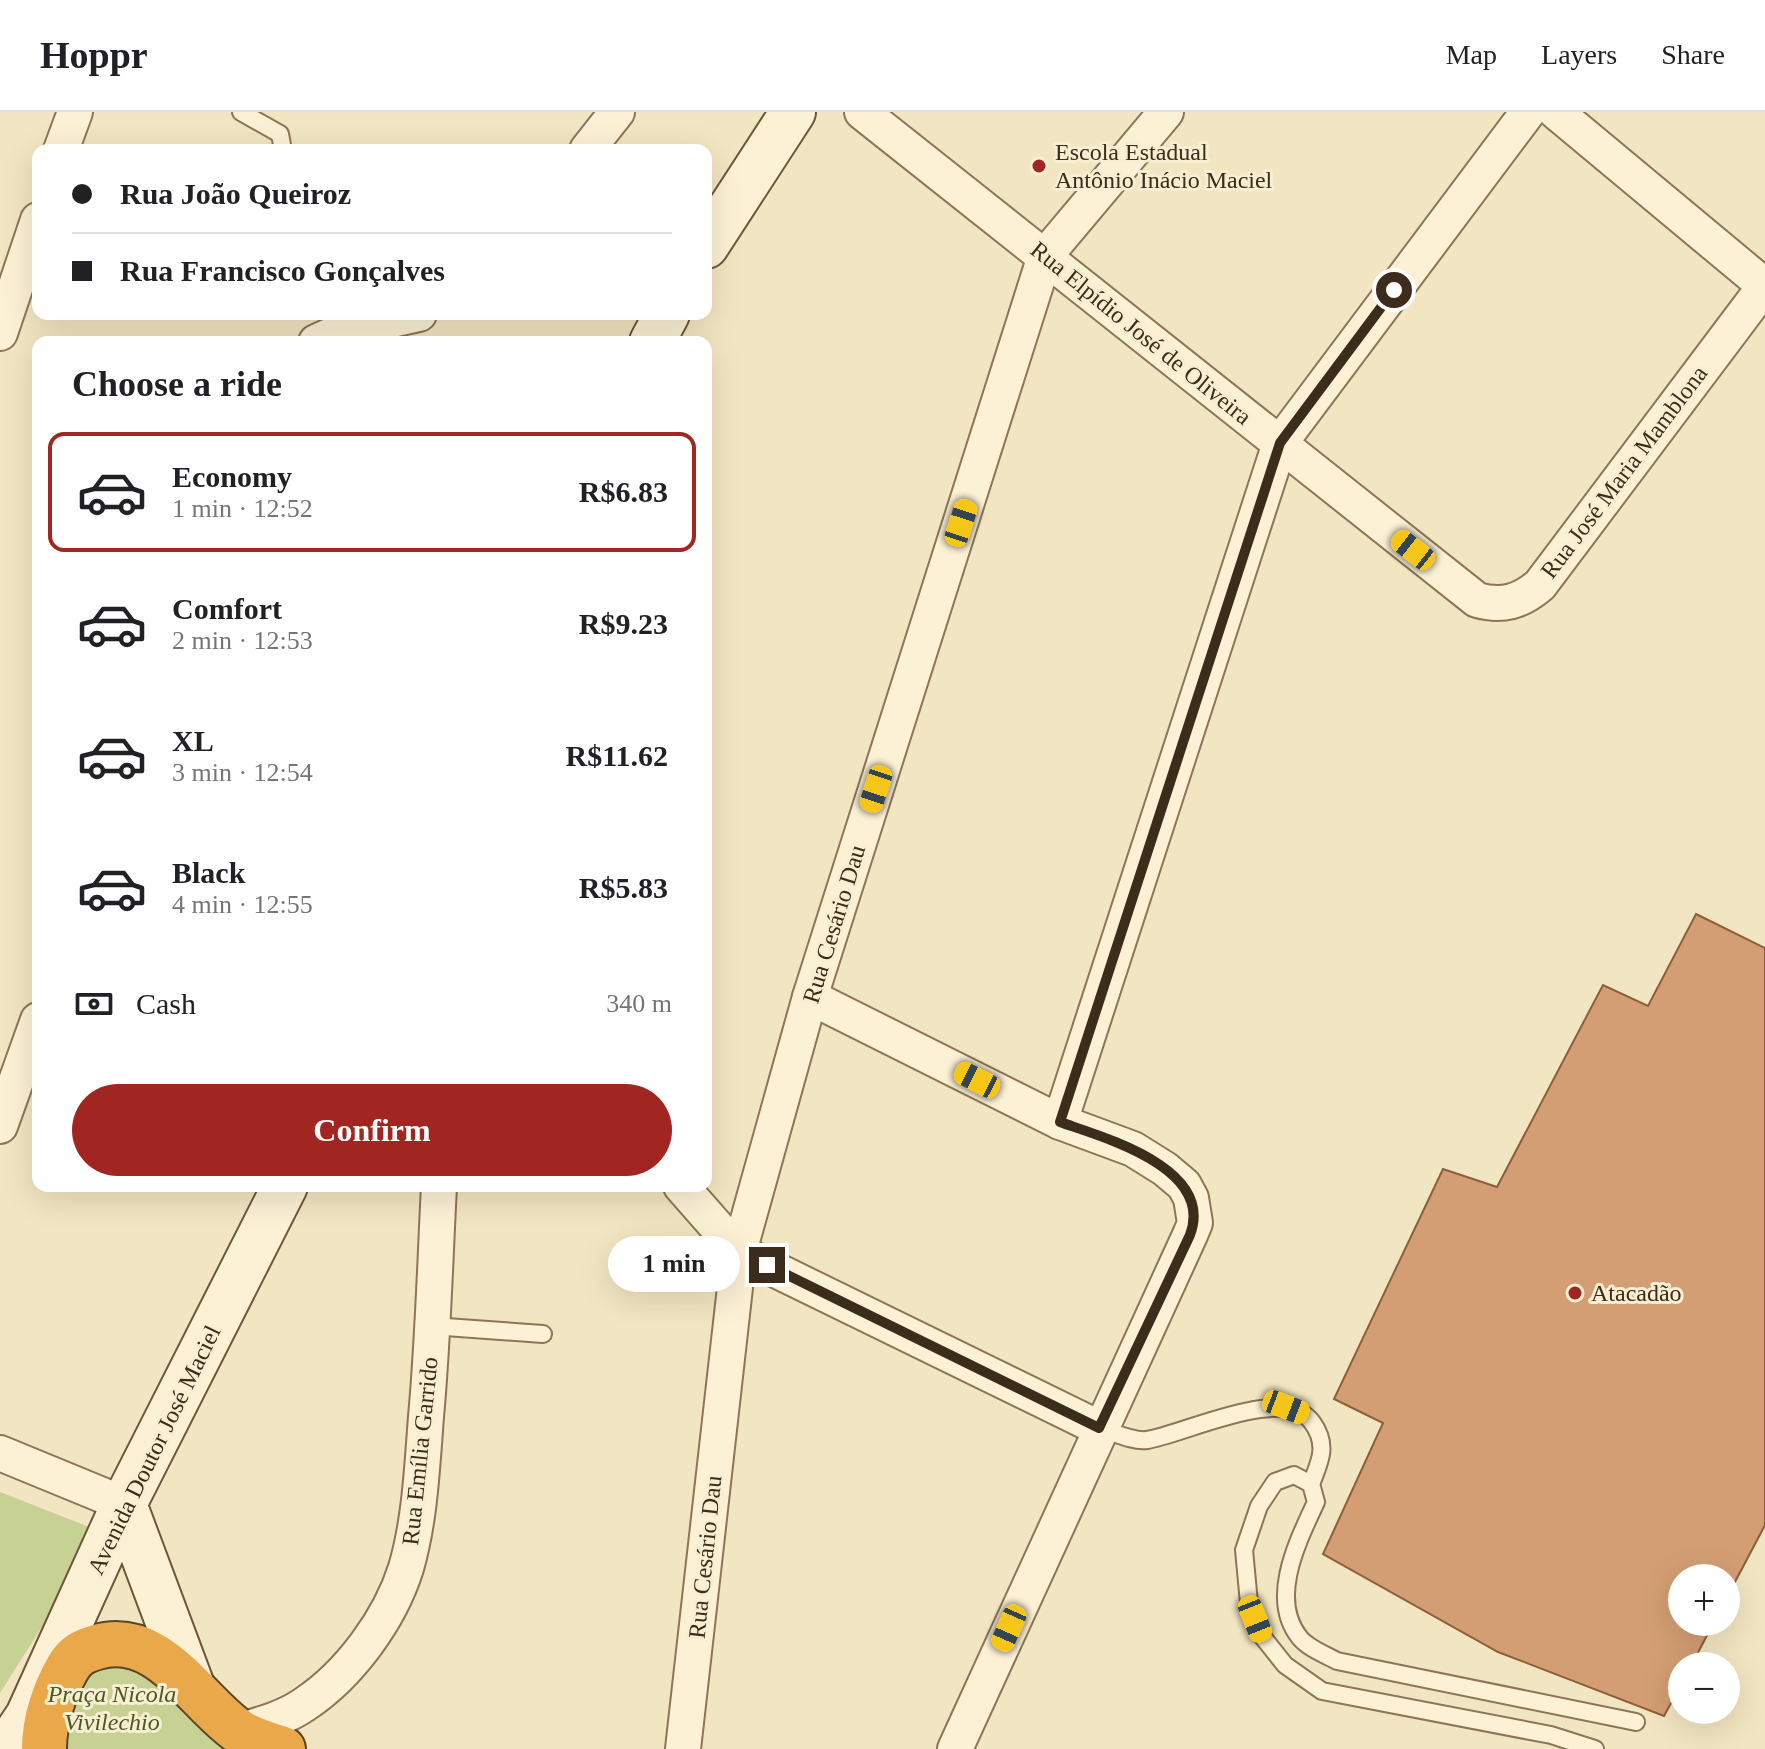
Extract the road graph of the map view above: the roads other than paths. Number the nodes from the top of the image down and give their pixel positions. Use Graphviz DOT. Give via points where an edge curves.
graph roads {
  1 [pos="75,112"];
  2 [pos="241,112"];
  3 [pos="617,112"];
  4 [pos="793,112"];
  5 [pos="862,112"];
  6 [pos="1166,112"];
  7 [pos="1528,112"];
  8 [pos="1556,112"];
  9 [pos="63,144"];
  10 [pos="282,144"];
  11 [pos="592,144"];
  12 [pos="712,237"];
  13 [pos="32,238"];
  14 [pos="1045,256"];
  15 [pos="1765,286"];
  16 [pos="392,320"];
  17 [pos="0,333"];
  18 [pos="329,336"];
  19 [pos="1280,443"];
  20 [pos="1458,585"];
  21 [pos="810,997"];
  22 [pos="32,1037"];
  23 [pos="1060,1122"];
  24 [pos="0,1126"];
  25 [pos="282,1192"];
  26 [pos="439,1192"];
  27 [pos="686,1192"];
  28 [pos="739,1252"];
  29 [pos="432,1326"];
  30 [pos="543,1334"];
  31 [pos="1099,1428"];
  32 [pos="0,1453"];
  33 [pos="1311,1484"];
  34 [pos="124,1504"];
  35 [pos="192,1686"];
  36 [pos="1636,1722"];
  37 [pos="238,1731"];
  38 [pos="26,1741"];
  39 [pos="283,1749"];
  40 [pos="683,1749"];
  41 [pos="955,1749"];
  42 [pos="1595,1749"];
  1 -- 9 [label="street"];
  2 -- 10 [label="lane" via="280,134"];
  3 -- 11 [label="street"];
  4 -- 12 [label="street"];
  5 -- 14 [label="street, Rua Elpídio José de Oliveira"];
  6 -- 14 [label="street, Rua Cesário Dau"];
  7 -- 19 [label="street"];
  8 -- 15 [label="street"];
  13 -- 17 [label="street"];
  14 -- 19 [label="street, Rua Elpídio José de Oliveira"];
  14 -- 21 [label="street, Rua Cesário Dau"];
  15 -- 20 [label="street, Rua José Maria Mamblona" via="1540,585 1506,604 1477,600"];
  16 -- 18 [label="street"];
  19 -- 20 [label="street, Rua Elpídio José de Oliveira"];
  19 -- 23 [label="street"];
  21 -- 23 [label="street"];
  21 -- 28 [label="street, Rua Cesário Dau"];
  22 -- 24 [label="street"];
  23 -- 31 [label="street" via="1133,1149 1175,1177 1191,1198 1195,1223"];
  25 -- 34 [label="street, Avenida Doutor José Maciel"];
  26 -- 29 [label="street, Rua Emília Garrido"];
  27 -- 28 [label="street"];
  28 -- 31 [label="street"];
  28 -- 40 [label="street, Rua Cesário Dau"];
  29 -- 30 [label="lane"];
  29 -- 37 [label="street, Rua Emília Garrido" via="419,1504 405,1570 386,1612 336,1678 307,1703"];
  31 -- 33 [label="lane" via="1143,1441 1244,1411 1286,1407 1307,1415 1322,1435 1322,1457"];
  31 -- 41 [label="street"];
  32 -- 34 [label="street"];
  33 -- 36 [label="lane" via="1316,1502 1298,1542 1285,1610 1301,1639 1337,1661"];
  33 -- 42 [label="lane" via="1294,1475 1275,1482 1259,1506 1244,1550 1249,1603 1262,1636 1285,1665 1322,1691 1551,1735"];
  34 -- 35 [label="street"];
  34 -- 38 [label="street, Avenida Doutor José Maciel"];
  35 -- 37 [label="highway"];
  35 -- 38 [label="highway" via="150,1654 122,1642 85,1650 74,1657 49,1711"];
  37 -- 39 [label="highway"];
}
